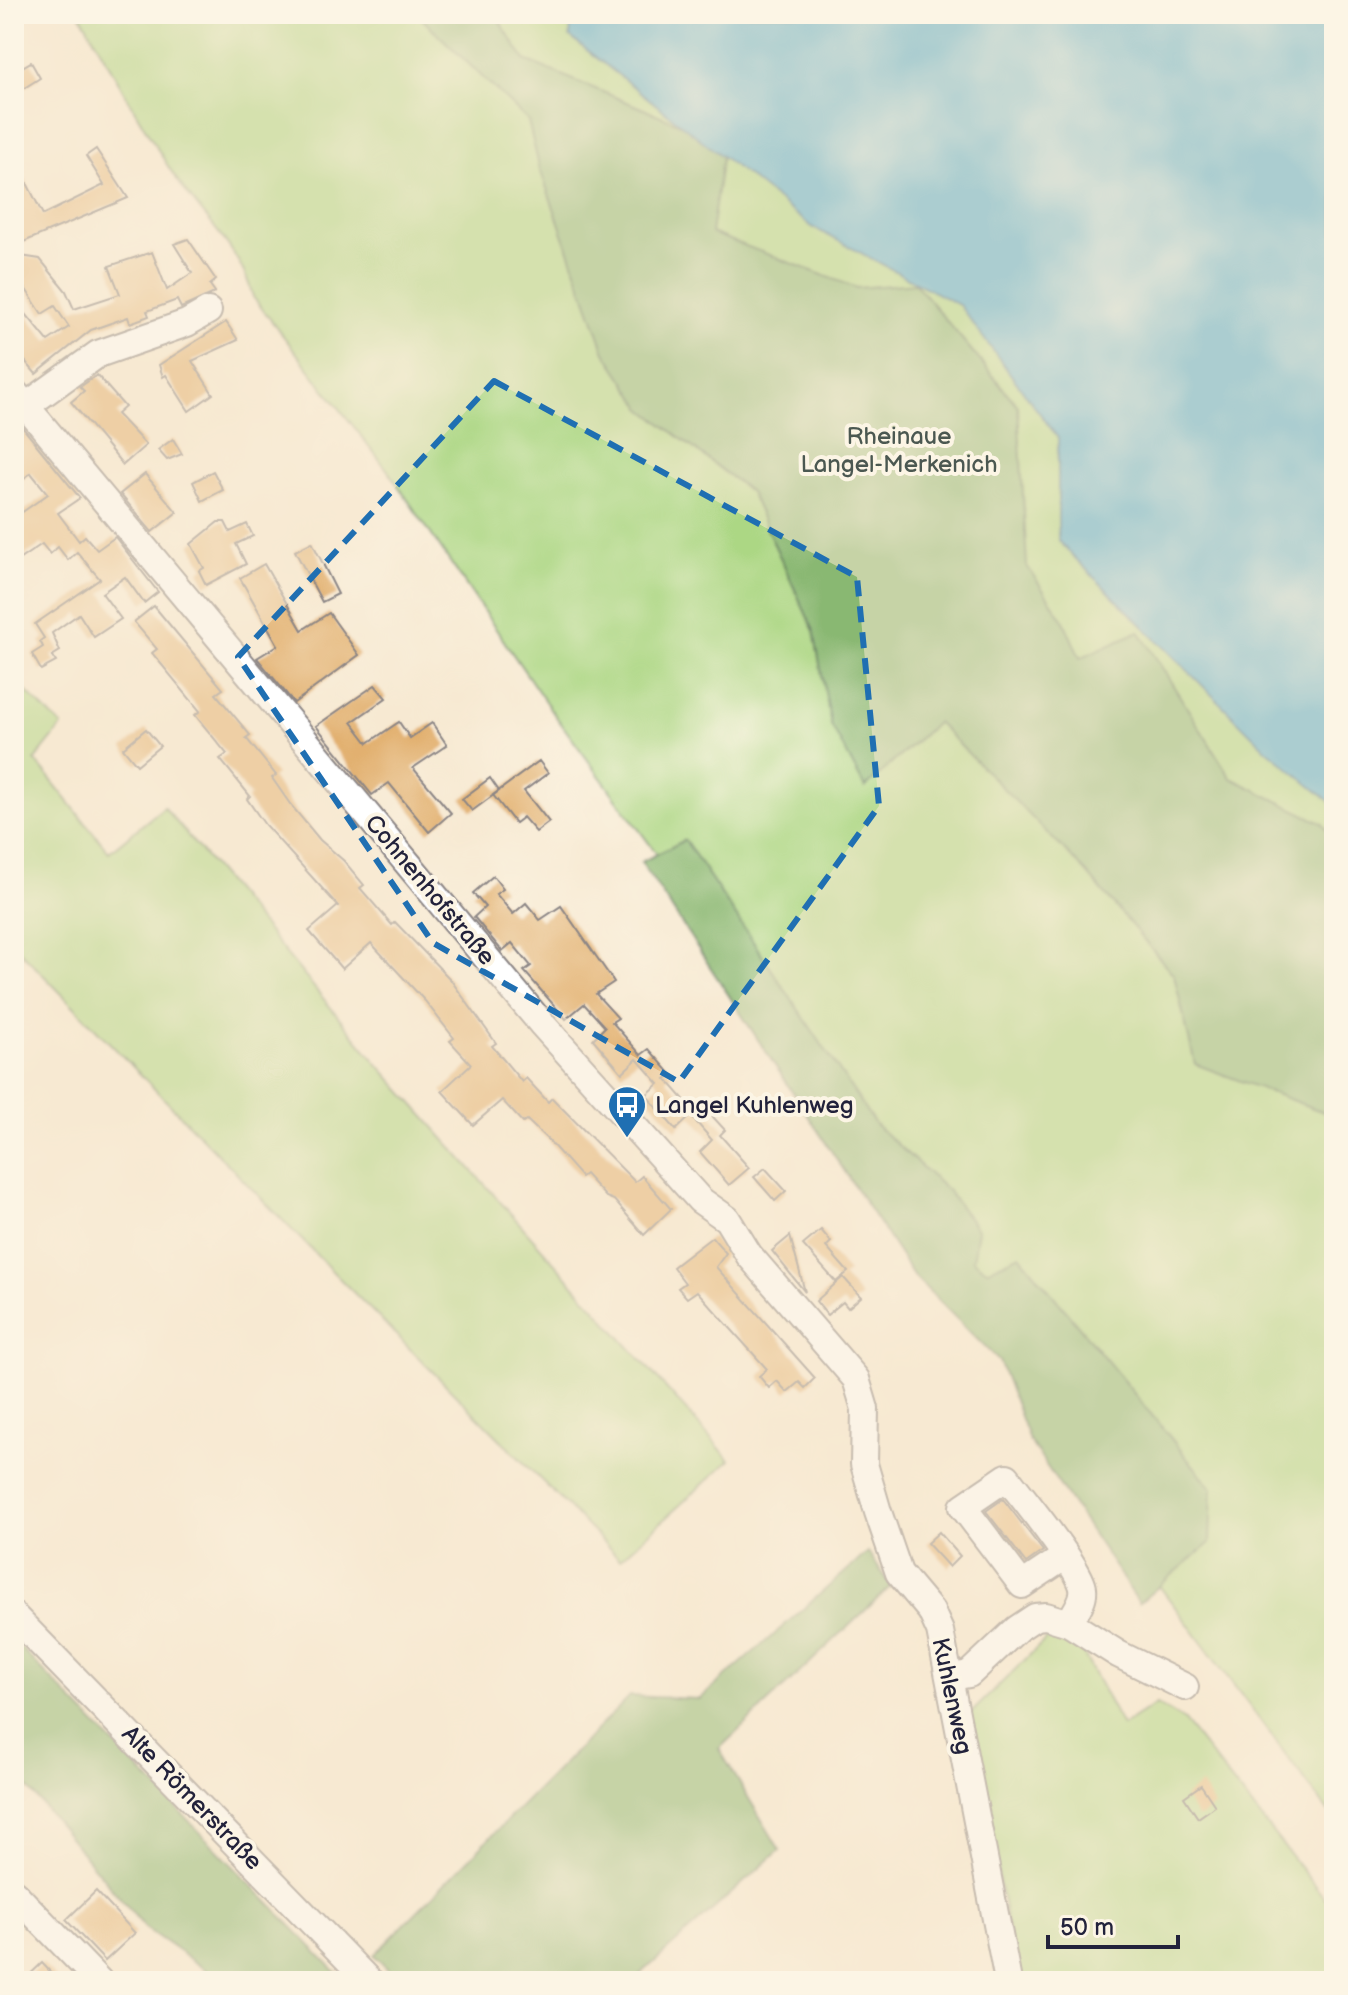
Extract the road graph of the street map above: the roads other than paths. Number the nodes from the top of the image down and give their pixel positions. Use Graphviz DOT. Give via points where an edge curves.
graph roads {
  1 [pos="208,311"];
  2 [pos="20,399"];
  3 [pos="856,1379"];
  4 [pos="1064,1557"];
  5 [pos="14,1616"];
  6 [pos="1069,1623"];
  7 [pos="952,1677"];
  8 [pos="1185,1687"];
  9 [pos="14,1893"];
  10 [pos="99,1981"];
  11 [pos="369,1981"];
  12 [pos="1008,1981"];
  1 -- 2 [label="street" via="98,354"];
  2 -- 3 [label="street, Cohnenhofstraße" via="541,1023 700,1200 727,1219 749,1255"];
  3 -- 7 [label="street, Kuhlenweg" via="865,1409 864,1464 878,1512 899,1573 931,1611 940,1631"];
  4 -- 6 [label="street" via="1083,1585"];
  5 -- 11 [label="street, Alte Römerstraße"];
  6 -- 7 [label="street" via="1035,1617 969,1674"];
  6 -- 8 [label="street"];
  7 -- 12 [label="street, Kuhlenweg"];
  9 -- 10 [label="street"];
}
